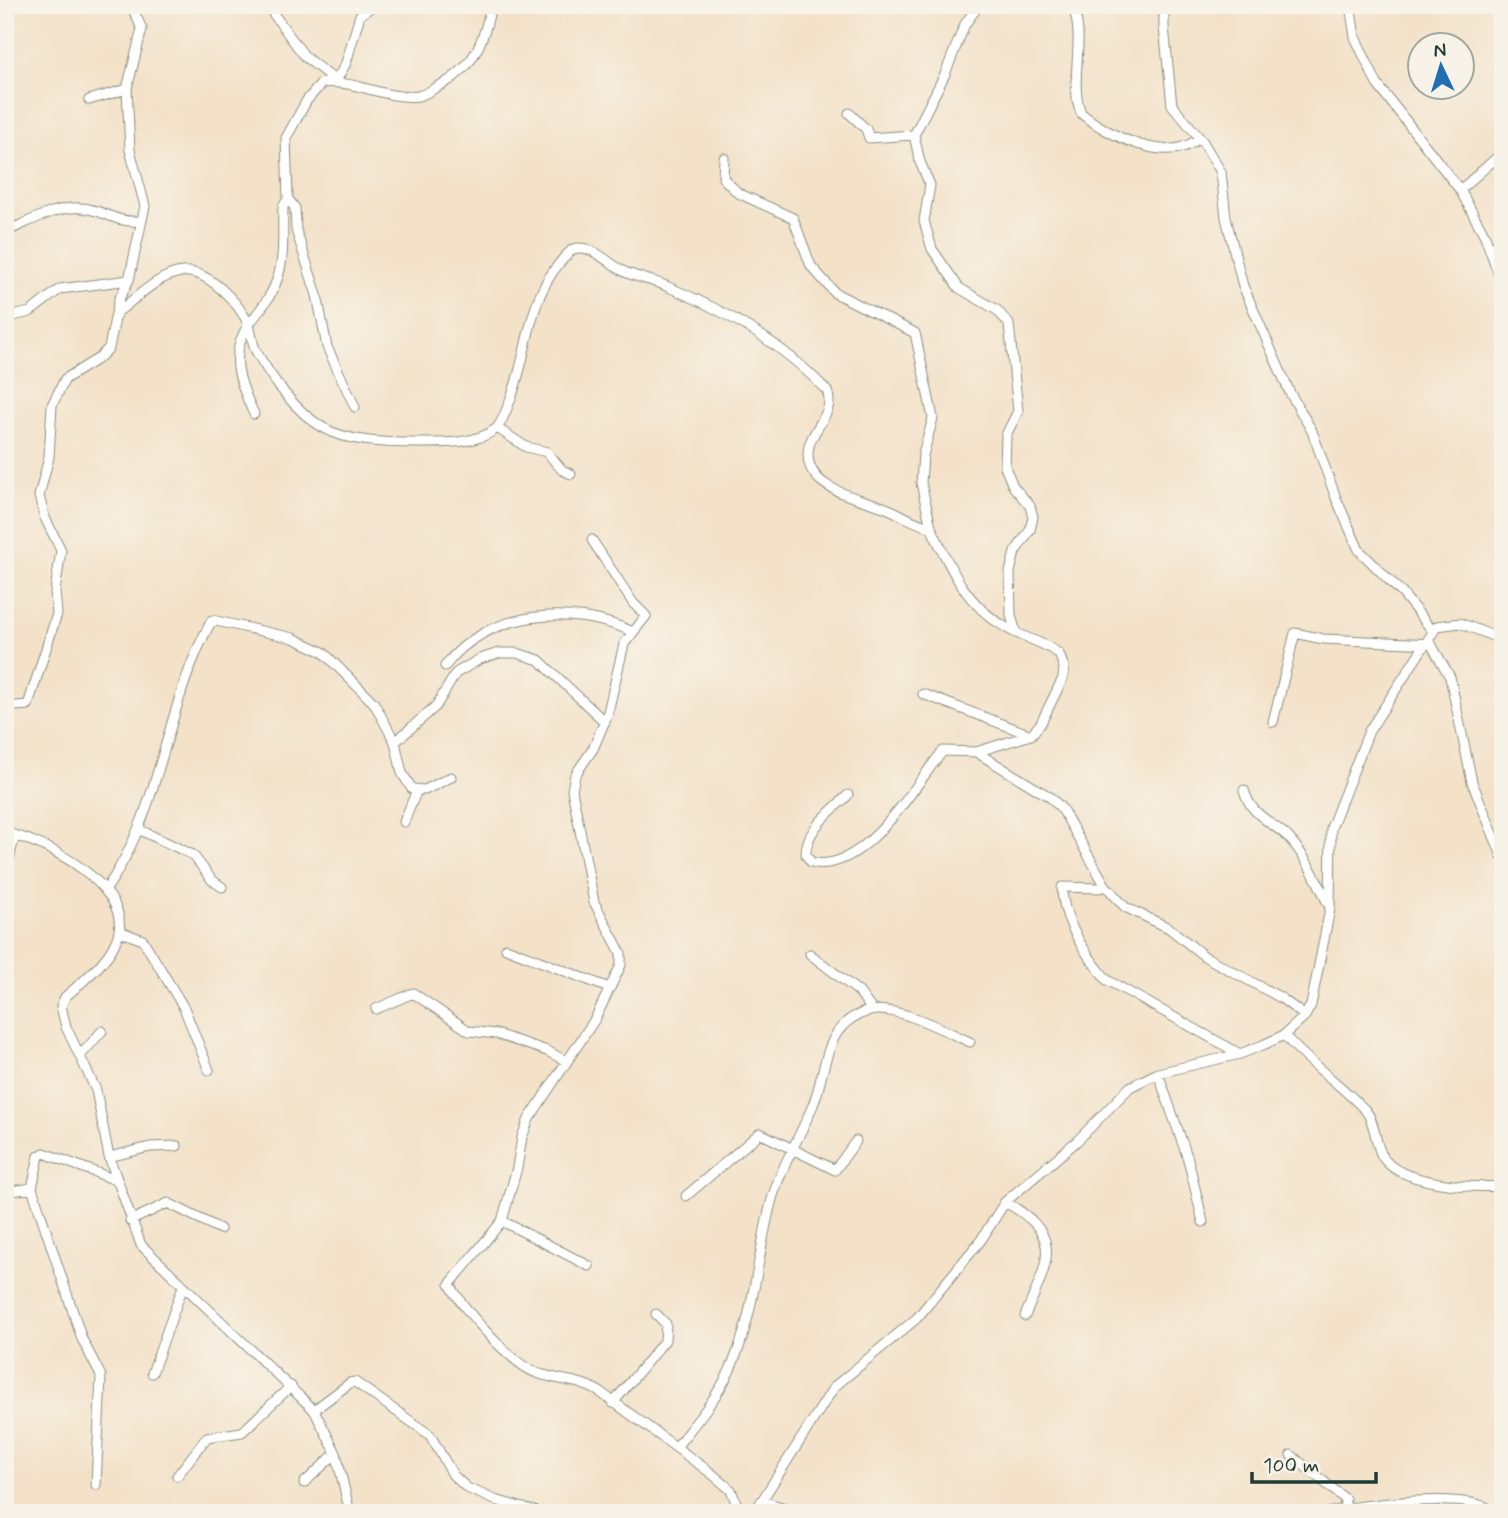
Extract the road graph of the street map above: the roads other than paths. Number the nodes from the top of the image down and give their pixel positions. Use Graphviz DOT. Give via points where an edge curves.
graph roads {
  1 [pos="131,5"];
  2 [pos="267,5"];
  3 [pos="374,5"];
  4 [pos="491,5"];
  5 [pos="979,5"];
  6 [pos="1072,5"];
  7 [pos="1164,5"];
  8 [pos="1350,5"];
  9 [pos="336,81"];
  10 [pos="127,89"];
  11 [pos="89,100"];
  12 [pos="849,113"];
  13 [pos="914,135"];
  14 [pos="1199,138"];
  15 [pos="1503,152"];
  16 [pos="724,158"];
  17 [pos="1460,190"];
  18 [pos="288,199"];
  19 [pos="140,221"];
  20 [pos="7,231"];
  21 [pos="129,280"];
  22 [pos="1503,285"];
  23 [pos="119,311"];
  24 [pos="5,318"];
  25 [pos="248,324"];
  26 [pos="355,407"];
  27 [pos="254,414"];
  28 [pos="498,428"];
  29 [pos="571,474"];
  30 [pos="931,527"];
  31 [pos="593,540"];
  32 [pos="1432,630"];
  33 [pos="634,632"];
  34 [pos="1016,633"];
  35 [pos="1503,640"];
  36 [pos="1424,644"];
  37 [pos="445,666"];
  38 [pos="923,694"];
  39 [pos="5,707"];
  40 [pos="605,722"];
  41 [pos="1273,722"];
  42 [pos="1031,735"];
  43 [pos="395,742"];
  44 [pos="976,751"];
  45 [pos="451,778"];
  46 [pos="416,790"];
  47 [pos="1244,790"];
  48 [pos="848,795"];
  49 [pos="404,822"];
  50 [pos="140,830"];
  51 [pos="10,834"];
  52 [pos="1502,855"];
  53 [pos="5,875"];
  54 [pos="1105,885"];
  55 [pos="222,887"];
  56 [pos="105,891"];
  57 [pos="1330,909"];
  58 [pos="119,931"];
  59 [pos="506,948"];
  60 [pos="810,954"];
  61 [pos="609,988"];
  62 [pos="376,1009"];
  63 [pos="872,1010"];
  64 [pos="1306,1016"];
  65 [pos="102,1031"];
  66 [pos="1284,1035"];
  67 [pos="970,1042"];
  68 [pos="1240,1054"];
  69 [pos="80,1055"];
  70 [pos="566,1061"];
  71 [pos="209,1070"];
  72 [pos="1158,1073"];
  73 [pos="856,1141"];
  74 [pos="177,1146"];
  75 [pos="792,1149"];
  76 [pos="109,1157"];
  77 [pos="116,1180"];
  78 [pos="1503,1186"];
  79 [pos="32,1188"];
  80 [pos="5,1192"];
  81 [pos="686,1196"];
  82 [pos="1005,1202"];
  83 [pos="130,1220"];
  84 [pos="502,1221"];
  85 [pos="1203,1222"];
  86 [pos="220,1228"];
  87 [pos="589,1266"];
  88 [pos="183,1286"];
  89 [pos="656,1314"];
  90 [pos="1025,1316"];
  91 [pos="152,1373"];
  92 [pos="291,1386"];
  93 [pos="613,1402"];
  94 [pos="314,1409"];
  95 [pos="677,1446"];
  96 [pos="336,1453"];
  97 [pos="1291,1455"];
  98 [pos="177,1476"];
  99 [pos="304,1483"];
  100 [pos="96,1485"];
  101 [pos="761,1501"];
  102 [pos="1408,1503"];
  103 [pos="1343,1511"];
  104 [pos="350,1513"];
  105 [pos="541,1513"];
  106 [pos="740,1513"];
  107 [pos="754,1513"];
  108 [pos="803,1513"];
  109 [pos="1328,1513"];
  110 [pos="1411,1513"];
  111 [pos="1495,1513"];
  1 -- 10 [label="street" via="142,29"];
  2 -- 9 [label="street" via="305,57"];
  3 -- 9 [label="street" via="360,15"];
  4 -- 9 [label="street" via="480,49 458,75 442,85 418,96"];
  5 -- 13 [label="street" via="965,24"];
  6 -- 14 [label="street" via="1081,113 1100,127 1160,148 1192,144"];
  7 -- 14 [label="street" via="1172,105"];
  8 -- 17 [label="street" via="1355,37 1377,84"];
  9 -- 18 [label="street" via="315,89 289,129"];
  10 -- 11 [label="street"];
  10 -- 19 [label="street" via="130,150 145,206"];
  12 -- 13 [label="street" via="869,138"];
  13 -- 34 [label="street" via="930,185 924,221 932,249 959,288 997,310 1009,324 1018,411 1006,435 1005,467 1033,517 1010,572"];
  14 -- 32 [label="street" via="1221,172 1226,218 1243,286 1290,393 1312,430 1359,551"];
  15 -- 17 [label="street"];
  16 -- 30 [label="street" via="723,178 738,193 793,218 811,266 835,293 915,333 933,418 921,483"];
  17 -- 22 [label="street" via="1485,236"];
  18 -- 25 [label="street" via="283,206 279,274 265,307"];
  18 -- 26 [label="street" via="295,208 296,230 317,295 327,346"];
  19 -- 20 [label="street" via="123,222 75,208 24,221"];
  19 -- 21 [label="street"];
  21 -- 23 [label="street" via="119,299"];
  21 -- 24 [label="street" via="60,289 30,312"];
  23 -- 25 [label="street" via="174,274 192,272 216,285"];
  23 -- 39 [label="street" via="109,348 65,379 52,405 49,457 39,492 45,519 61,550 56,624 29,705"];
  25 -- 27 [label="street" via="236,371"];
  25 -- 28 [label="street" via="254,348 278,385 313,421 338,435 443,443 482,436"];
  28 -- 29 [label="street" via="526,447 547,452"];
  28 -- 30 [label="street" via="517,381 535,303 569,252 584,248 624,272 745,323 780,348 830,396 809,446 810,460 824,483 839,493"];
  30 -- 34 [label="street" via="958,584 993,619"];
  31 -- 33 [label="street" via="646,616"];
  32 -- 35 [label="street" via="1444,623 1460,623"];
  32 -- 36 [label="street"];
  33 -- 37 [label="street" via="572,617 520,620 490,627 458,649"];
  33 -- 40 [label="street" via="621,651"];
  34 -- 42 [label="street" via="1053,649 1064,667 1063,678"];
  36 -- 41 [label="street" via="1323,639 1295,633"];
  36 -- 52 [label="street" via="1432,645 1450,677 1472,782"];
  36 -- 57 [label="street" via="1369,731 1331,828"];
  38 -- 42 [label="street"];
  40 -- 43 [label="street" via="539,660 499,653 456,673 436,706"];
  40 -- 61 [label="street" via="572,790 594,902 621,953 621,965"];
  42 -- 44 [label="street"];
  43 -- 46 [label="street" via="405,781"];
  43 -- 50 [label="street" via="374,703 323,652 293,638 212,620 188,669"];
  44 -- 48 [label="street" via="943,751 925,779 867,843 837,861 811,862 806,855 808,844 827,812"];
  44 -- 54 [label="street" via="1062,809"];
  45 -- 46 [label="street"];
  46 -- 49 [label="street"];
  47 -- 57 [label="street" via="1255,814 1298,849"];
  50 -- 55 [label="street" via="193,855"];
  50 -- 56 [label="street"];
  51 -- 53 [label="street"];
  51 -- 56 [label="street" via="58,852"];
  54 -- 64 [label="street" via="1125,907 1169,928 1204,956"];
  54 -- 68 [label="street" via="1062,887 1077,937 1092,962 1107,980"];
  56 -- 58 [label="street" via="118,911"];
  57 -- 64 [label="street"];
  58 -- 69 [label="street" via="108,954 62,1001 61,1013"];
  58 -- 71 [label="street" via="144,940 184,1008"];
  59 -- 61 [label="street"];
  60 -- 63 [label="street" via="859,992"];
  61 -- 70 [label="street" via="595,1019"];
  62 -- 70 [label="street" via="413,993 469,1031 496,1034"];
  63 -- 67 [label="street" via="909,1017"];
  63 -- 75 [label="street" via="843,1026 833,1038 814,1104"];
  64 -- 66 [label="street"];
  65 -- 69 [label="street"];
  66 -- 68 [label="street"];
  66 -- 78 [label="street" via="1367,1112 1378,1147 1389,1164 1415,1178"];
  68 -- 72 [label="street"];
  69 -- 76 [label="street" via="96,1090"];
  70 -- 84 [label="street" via="526,1128"];
  72 -- 82 [label="street" via="1130,1087 1077,1142"];
  72 -- 85 [label="street" via="1188,1159"];
  73 -- 75 [label="street" via="835,1170"];
  74 -- 76 [label="street" via="150,1146"];
  75 -- 81 [label="street" via="760,1133"];
  75 -- 95 [label="street" via="770,1206 753,1303 729,1372"];
  76 -- 77 [label="street"];
  77 -- 79 [label="street" via="44,1153 39,1156"];
  77 -- 83 [label="street"];
  79 -- 80 [label="street"];
  79 -- 100 [label="street" via="82,1339 101,1376"];
  82 -- 90 [label="street" via="1023,1212 1043,1234 1048,1260"];
  82 -- 101 [label="street" via="981,1240 917,1318 834,1387"];
  83 -- 86 [label="street" via="168,1203"];
  83 -- 88 [label="street" via="141,1245"];
  84 -- 87 [label="street"];
  84 -- 93 [label="street" via="454,1276 450,1284 454,1291 509,1356 527,1370 583,1382"];
  88 -- 91 [label="street"];
  88 -- 92 [label="street"];
  89 -- 93 [label="street" via="666,1324 666,1340"];
  92 -- 94 [label="street"];
  92 -- 98 [label="street" via="242,1432 207,1437"];
  93 -- 95 [label="street"];
  94 -- 96 [label="street"];
  94 -- 105 [label="street" via="355,1382 430,1436 453,1475 467,1488"];
  95 -- 106 [label="street" via="731,1490"];
  96 -- 99 [label="street"];
  96 -- 104 [label="street"];
  97 -- 103 [label="street" via="1345,1500"];
  101 -- 107 [label="street"];
  101 -- 108 [label="street"];
  102 -- 103 [label="street"];
  102 -- 110 [label="street"];
  102 -- 111 [label="street" via="1465,1501 1490,1507"];
  103 -- 109 [label="street"];
}
